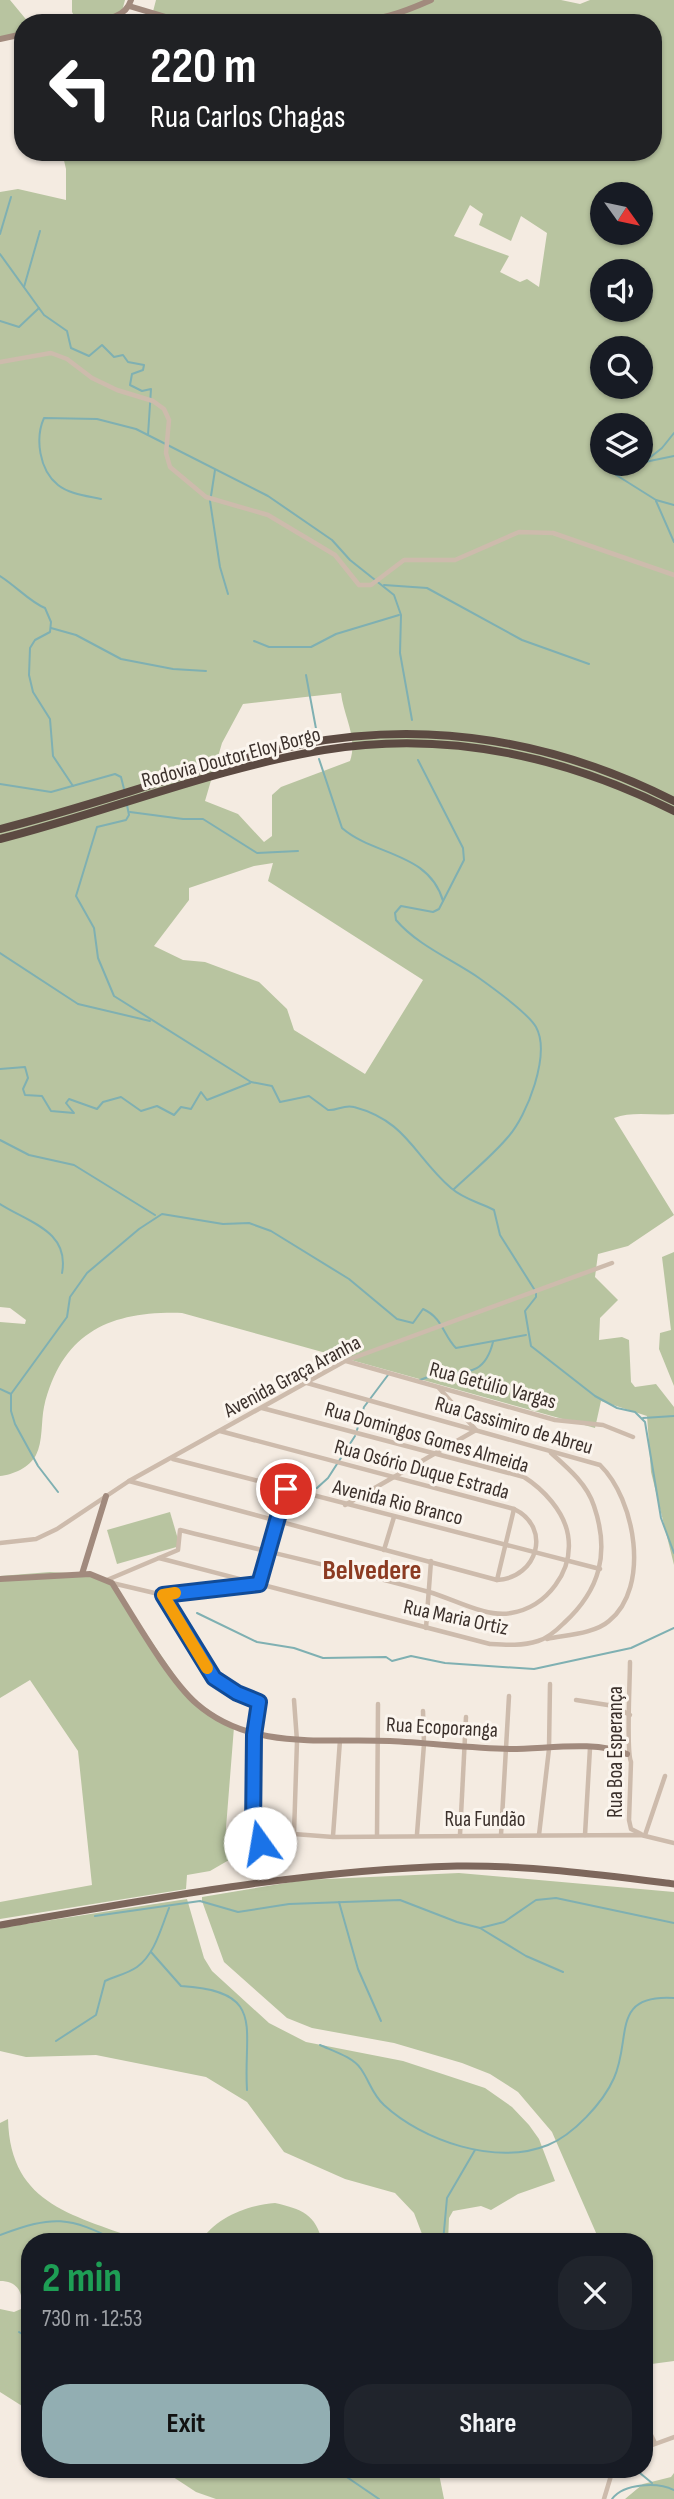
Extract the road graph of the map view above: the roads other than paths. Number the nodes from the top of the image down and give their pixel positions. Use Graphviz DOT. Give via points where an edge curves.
graph roads {
  1 [pos="431,0"];
  2 [pos="130,3"];
  3 [pos="161,14"];
  4 [pos="398,14"];
  5 [pos="0,362"];
  6 [pos="674,575"];
  7 [pos="674,801"];
  8 [pos="674,811"];
  9 [pos="0,829"];
  10 [pos="0,839"];
  11 [pos="612,1263"];
  12 [pos="345,1361"];
  13 [pos="306,1383"];
  14 [pos="438,1387"];
  15 [pos="262,1408"];
  16 [pos="476,1430"];
  17 [pos="220,1432"];
  18 [pos="633,1437"];
  19 [pos="437,1452"];
  20 [pos="551,1453"];
  21 [pos="172,1459"];
  22 [pos="393,1478"];
  23 [pos="129,1481"];
  24 [pos="286,1489"];
  25 [pos="106,1496"];
  26 [pos="345,1505"];
  27 [pos="514,1509"];
  28 [pos="394,1517"];
  29 [pos="276,1521"];
  30 [pos="0,1543"];
  31 [pos="505,1545"];
  32 [pos="384,1550"];
  33 [pos="268,1552"];
  34 [pos="535,1553"];
  35 [pos="159,1558"];
  36 [pos="431,1561"];
  37 [pos="568,1562"];
  38 [pos="600,1569"];
  39 [pos="82,1574"];
  40 [pos="0,1579"];
  41 [pos="497,1580"];
  42 [pos="109,1582"];
  43 [pos="259,1584"];
  44 [pos="429,1592"];
  45 [pos="163,1595"];
  46 [pos="426,1628"];
  47 [pos="541,1640"];
  48 [pos="630,1662"];
  49 [pos="550,1684"];
  50 [pos="509,1696"];
  51 [pos="294,1700"];
  52 [pos="576,1700"];
  53 [pos="378,1703"];
  54 [pos="423,1711"];
  55 [pos="631,1716"];
  56 [pos="466,1717"];
  57 [pos="254,1735"];
  58 [pos="340,1740"];
  59 [pos="297,1741"];
  60 [pos="380,1741"];
  61 [pos="424,1744"];
  62 [pos="464,1747"];
  63 [pos="590,1748"];
  64 [pos="506,1749"];
  65 [pos="548,1749"];
  66 [pos="627,1754"];
  67 [pos="665,1776"];
  68 [pos="294,1835"];
  69 [pos="417,1835"];
  70 [pos="460,1835"];
  71 [pos="501,1835"];
  72 [pos="539,1835"];
  73 [pos="585,1835"];
  74 [pos="643,1835"];
  75 [pos="377,1836"];
  76 [pos="333,1837"];
  77 [pos="674,1843"];
  78 [pos="674,1884"];
  79 [pos="0,1925"];
  80 [pos="674,2438"];
  81 [pos="653,2439"];
  82 [pos="655,2443"];
  83 [pos="610,2478"];
  84 [pos="604,2499"];
  1 -- 4 [label="street"];
  2 -- 3 [label="street"];
  5 -- 6 [label="street" via="51,353 117,390 153,401 169,420 166,453 170,467 206,497 268,515 335,555 359,585 372,585 404,560 455,559 519,532 533,531 553,533"];
  7 -- 9 [label="highway, Rodovia Doutor Eloy Borgo" via="608,770 534,747 457,736 388,734 282,749"];
  8 -- 10 [label="highway, Rodovia Doutor Eloy Borgo" via="604,779 531,757 456,745 379,744 285,758"];
  11 -- 12 [label="street, Avenida Graça Aranha"];
  12 -- 13 [label="street, Avenida Graça Aranha"];
  12 -- 14 [label="street, Rua Getúlio Vargas"];
  13 -- 15 [label="street, Avenida Graça Aranha"];
  13 -- 16 [label="street, Rua Cassimiro de Abreu"];
  14 -- 16 [label="street"];
  14 -- 18 [label="street, Rua Getúlio Vargas" via="555,1420 603,1425"];
  15 -- 17 [label="street, Avenida Graça Aranha"];
  15 -- 19 [label="street, Rua Domingos Gomes Almeida"];
  16 -- 19 [label="street"];
  16 -- 20 [label="street, Rua Cassimiro de Abreu"];
  17 -- 21 [label="street, Avenida Graça Aranha"];
  17 -- 22 [label="street, Rua Osório Duque Estrada"];
  19 -- 22 [label="street"];
  19 -- 37 [label="street, Rua Domingos Gomes Almeida" via="532,1483 565,1521"];
  20 -- 38 [label="street" via="579,1479 594,1505"];
  20 -- 47 [label="street, Rua Cassimiro de Abreu" via="600,1465 607,1473 622,1495 632,1528 633,1556 631,1583 610,1620 600,1627"];
  21 -- 23 [label="street, Avenida Graça Aranha"];
  21 -- 24 [label="street, Avenida Rio Branco"];
  22 -- 26 [label="street"];
  22 -- 27 [label="street, Rua Osório Duque Estrada"];
  23 -- 25 [label="street, Avenida Graça Aranha"];
  23 -- 29 [label="street"];
  24 -- 26 [label="street, Avenida Rio Branco"];
  24 -- 29 [label="street"];
  25 -- 30 [label="street, Avenida Graça Aranha" via="36,1539"];
  25 -- 39 [label="street"];
  26 -- 28 [label="street, Avenida Rio Branco"];
  27 -- 31 [label="street"];
  27 -- 34 [label="street, Rua Osório Duque Estrada" via="533,1528"];
  28 -- 31 [label="street, Avenida Rio Branco"];
  28 -- 32 [label="street"];
  29 -- 32 [label="street"];
  29 -- 33 [label="street"];
  31 -- 34 [label="street, Avenida Rio Branco"];
  31 -- 41 [label="street"];
  32 -- 36 [label="street"];
  33 -- 35 [label="street" via="180,1530 181,1547"];
  33 -- 43 [label="street"];
  33 -- 44 [label="street"];
  34 -- 37 [label="street, Avenida Rio Branco"];
  34 -- 41 [label="street" via="522,1574"];
  35 -- 42 [label="street" via="130,1568"];
  35 -- 43 [label="street, Rua Maria Ortiz"];
  36 -- 41 [label="street"];
  36 -- 44 [label="street"];
  37 -- 38 [label="street, Avenida Rio Branco"];
  37 -- 44 [label="street" via="548,1595 513,1613 498,1614"];
  38 -- 47 [label="street" via="593,1590 576,1612"];
  39 -- 40 [label="street"];
  39 -- 42 [label="street"];
  42 -- 45 [label="street"];
  42 -- 57 [label="street, Rua Ecoporanga" via="196,1704"];
  43 -- 45 [label="street"];
  43 -- 46 [label="street, Rua Maria Ortiz"];
  44 -- 46 [label="street"];
  45 -- 57 [label="street" via="214,1678 259,1702"];
  46 -- 47 [label="street, Rua Maria Ortiz" via="490,1644"];
  48 -- 55 [label="street, Rua Boa Esperança"];
  49 -- 65 [label="street"];
  50 -- 64 [label="street"];
  51 -- 59 [label="street"];
  52 -- 55 [label="street" via="614,1706"];
  53 -- 60 [label="street"];
  54 -- 61 [label="street"];
  55 -- 66 [label="street, Rua Boa Esperança"];
  56 -- 62 [label="street"];
  57 -- 59 [label="street, Rua Ecoporanga"];
  57 -- 68 [label="street, Rua Fundão" via="254,1839 287,1842"];
  58 -- 59 [label="street, Rua Ecoporanga"];
  58 -- 60 [label="street, Rua Ecoporanga"];
  58 -- 76 [label="street"];
  59 -- 68 [label="street"];
  60 -- 61 [label="street, Rua Ecoporanga"];
  60 -- 75 [label="street"];
  61 -- 62 [label="street, Rua Ecoporanga"];
  61 -- 69 [label="street"];
  62 -- 64 [label="street, Rua Ecoporanga"];
  62 -- 70 [label="street"];
  63 -- 65 [label="street, Rua Ecoporanga"];
  63 -- 66 [label="street, Rua Ecoporanga"];
  63 -- 73 [label="street"];
  64 -- 65 [label="street, Rua Ecoporanga"];
  64 -- 71 [label="street"];
  65 -- 72 [label="street"];
  66 -- 74 [label="street, Rua Boa Esperança" via="631,1762 629,1820 631,1829"];
  67 -- 74 [label="street"];
  68 -- 76 [label="street, Rua Fundão"];
  69 -- 70 [label="street, Rua Fundão"];
  69 -- 75 [label="street, Rua Fundão"];
  70 -- 71 [label="street, Rua Fundão"];
  71 -- 72 [label="street, Rua Fundão"];
  72 -- 73 [label="street, Rua Fundão"];
  73 -- 74 [label="street, Rua Fundão"];
  74 -- 77 [label="street, Rua Fundão"];
  75 -- 76 [label="street, Rua Fundão"];
  78 -- 79 [label="main road" via="459,1866 295,1879"];
  80 -- 82 [label="street"];
  81 -- 82 [label="street"];
  83 -- 84 [label="street"];
}
